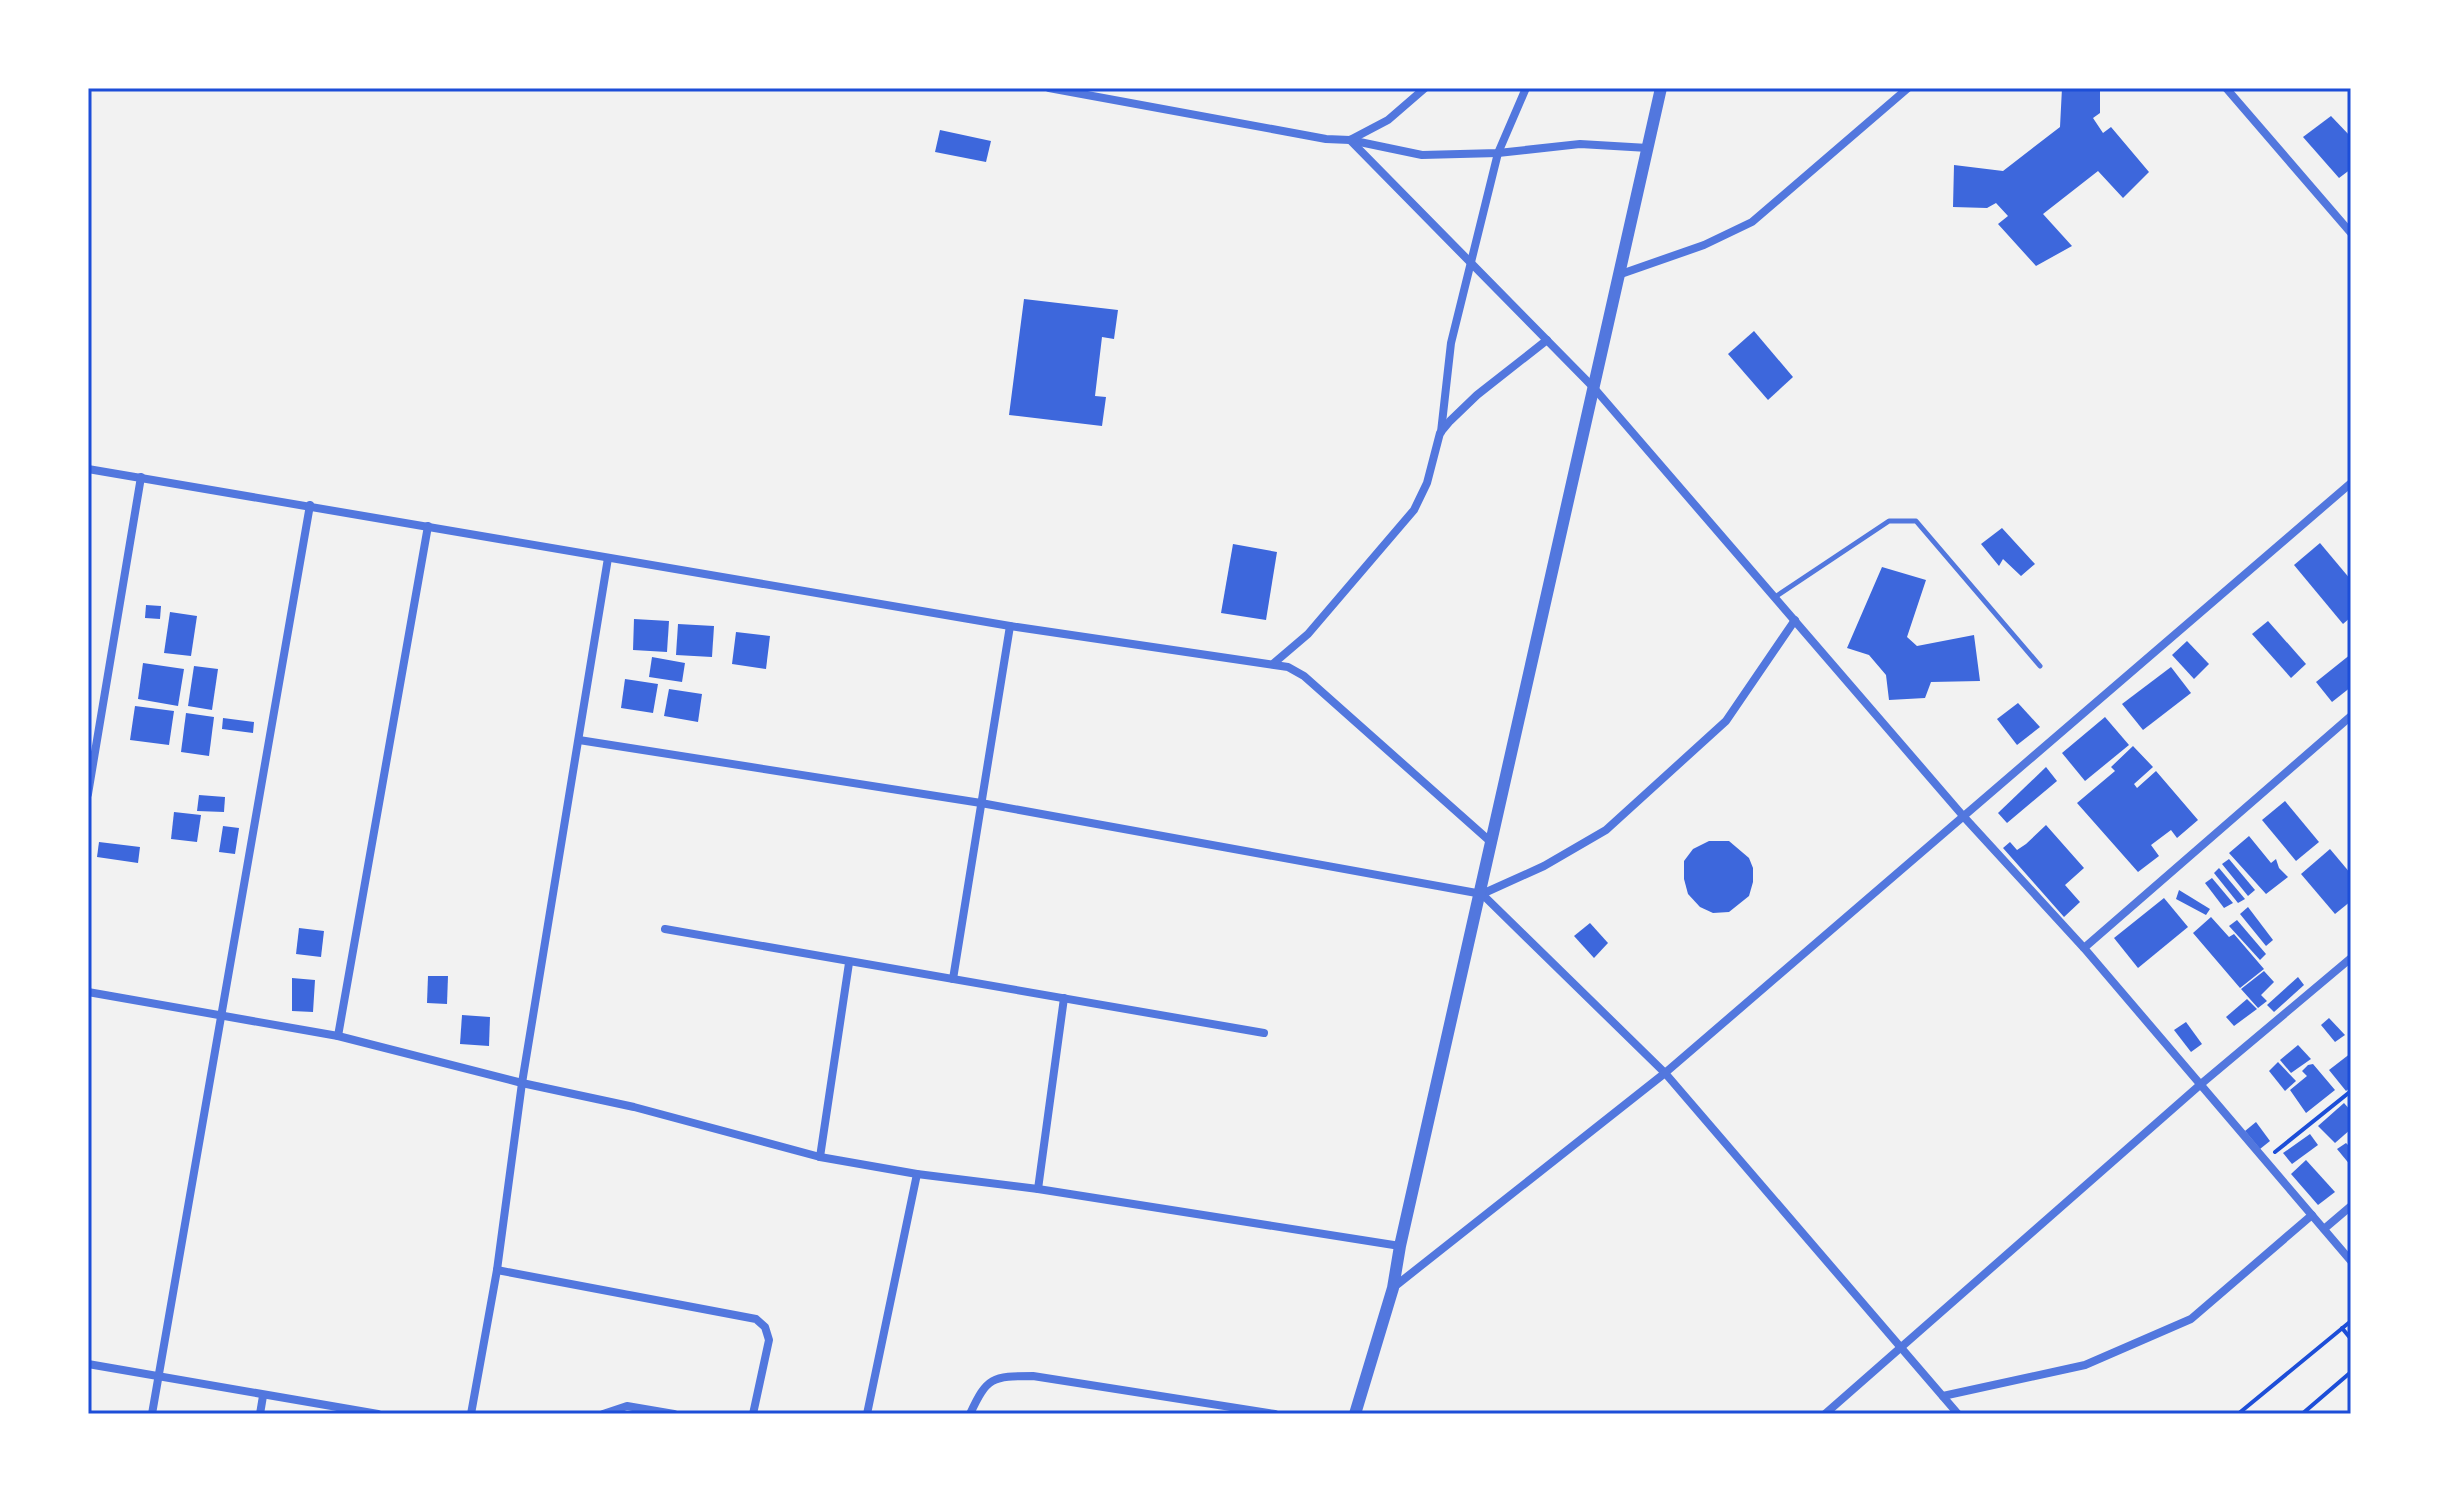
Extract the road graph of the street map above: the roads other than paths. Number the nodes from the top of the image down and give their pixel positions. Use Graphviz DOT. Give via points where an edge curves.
graph roads {
  1 [pos="1049,88"];
  2 [pos="1425,88"];
  3 [pos="1526,88"];
  4 [pos="1661,88"];
  5 [pos="1908,88"];
  6 [pos="2226,88"];
  7 [pos="1350,140"];
  8 [pos="1648,148"];
  9 [pos="1498,153"];
  10 [pos="2351,233"];
  11 [pos="1471,263"];
  12 [pos="1621,274"];
  13 [pos="1547,340"];
  14 [pos="1594,388"];
  15 [pos="1440,433"];
  16 [pos="88,469"];
  17 [pos="141,477"];
  18 [pos="2351,483"];
  19 [pos="310,505"];
  20 [pos="428,526"];
  21 [pos="608,558"];
  22 [pos="1775,597"];
  23 [pos="1795,620"];
  24 [pos="1010,626"];
  25 [pos="1274,663"];
  26 [pos="2040,666"];
  27 [pos="2351,716"];
  28 [pos="579,740"];
  29 [pos="88,794"];
  30 [pos="981,803"];
  31 [pos="1964,817"];
  32 [pos="1493,844"];
  33 [pos="1482,894"];
  34 [pos="665,929"];
  35 [pos="2084,948"];
  36 [pos="2351,958"];
  37 [pos="849,963"];
  38 [pos="953,979"];
  39 [pos="88,992"];
  40 [pos="1064,998"];
  41 [pos="221,1015"];
  42 [pos="1264,1033"];
  43 [pos="338,1036"];
  44 [pos="1665,1073"];
  45 [pos="522,1083"];
  46 [pos="2201,1084"];
  47 [pos="820,1157"];
  48 [pos="917,1174"];
  49 [pos="1038,1189"];
  50 [pos="2351,1206"];
  51 [pos="2312,1215"];
  52 [pos="2324,1229"];
  53 [pos="1400,1246"];
  54 [pos="2351,1261"];
  55 [pos="497,1270"];
  56 [pos="1393,1288"];
  57 [pos="1900,1349"];
  58 [pos="88,1364"];
  59 [pos="159,1376"];
  60 [pos="263,1396"];
  61 [pos="1943,1396"];
  62 [pos="152,1414"];
  63 [pos="260,1414"];
  64 [pos="378,1414"];
  65 [pos="471,1414"];
  66 [pos="603,1414"];
  67 [pos="674,1414"];
  68 [pos="753,1414"];
  69 [pos="867,1414"];
  70 [pos="970,1414"];
  71 [pos="1275,1414"];
  72 [pos="1355,1414"];
  73 [pos="1825,1414"];
  74 [pos="1958,1414"];
  1 -- 7 [label="street"];
  2 -- 7 [label="street" via="1388,120"];
  3 -- 9 [label="street"];
  4 -- 8 [label="street"];
  5 -- 12 [label="street" via="1752,222"];
  6 -- 10 [label="street"];
  7 -- 9 [label="street" via="1422,155"];
  7 -- 11 [label="street"];
  8 -- 9 [label="street" via="1580,144"];
  8 -- 12 [label="street"];
  9 -- 11 [label="street"];
  11 -- 13 [label="street"];
  11 -- 15 [label="street" via="1451,343"];
  12 -- 14 [label="street"];
  13 -- 14 [label="street"];
  13 -- 15 [label="street" via="1477,395"];
  14 -- 22 [label="street"];
  14 -- 32 [label="street"];
  15 -- 25 [label="street" via="1414,510 1308,634"];
  16 -- 17 [label="street"];
  17 -- 19 [label="street"];
  17 -- 29 [label="street"];
  18 -- 31 [label="street"];
  19 -- 20 [label="street"];
  19 -- 41 [label="street"];
  20 -- 21 [label="street"];
  20 -- 43 [label="street"];
  21 -- 24 [label="street"];
  21 -- 28 [label="street"];
  22 -- 23 [label="street"];
  22 -- 26 [label="lane" via="1889,521 1916,521"];
  23 -- 31 [label="street"];
  23 -- 33 [label="street" via="1726,721 1606,830"];
  24 -- 25 [label="street"];
  24 -- 30 [label="street"];
  25 -- 32 [label="street" via="1304,676"];
  27 -- 35 [label="street"];
  28 -- 30 [label="street"];
  28 -- 45 [label="street"];
  30 -- 33 [label="street"];
  30 -- 38 [label="street"];
  31 -- 35 [label="street"];
  31 -- 44 [label="street"];
  32 -- 33 [label="street"];
  33 -- 44 [label="street"];
  33 -- 53 [label="street"];
  34 -- 37 [label="street"];
  35 -- 46 [label="street"];
  36 -- 46 [label="street"];
  37 -- 38 [label="street"];
  37 -- 47 [label="street"];
  38 -- 40 [label="street"];
  39 -- 41 [label="street"];
  40 -- 42 [label="street"];
  40 -- 49 [label="street"];
  41 -- 43 [label="street"];
  41 -- 59 [label="street"];
  43 -- 45 [label="street"];
  44 -- 56 [label="street"];
  44 -- 57 [label="street"];
  45 -- 47 [label="street"];
  45 -- 55 [label="street"];
  46 -- 51 [label="street"];
  46 -- 57 [label="street"];
  47 -- 48 [label="street"];
  48 -- 49 [label="street"];
  48 -- 69 [label="street"];
  49 -- 53 [label="street"];
  50 -- 52 [label="street"];
  51 -- 52 [label="street"];
  51 -- 61 [label="street" via="2191,1319 2085,1365"];
  52 -- 54 [label="street"];
  53 -- 56 [label="street"];
  55 -- 65 [label="street"];
  55 -- 68 [label="street" via="756,1319 769,1340"];
  56 -- 72 [label="street"];
  57 -- 61 [label="street"];
  57 -- 73 [label="street"];
  58 -- 59 [label="street"];
  59 -- 60 [label="street"];
  59 -- 62 [label="street"];
  60 -- 63 [label="street"];
  60 -- 64 [label="street"];
  61 -- 74 [label="street"];
  66 -- 67 [label="street" via="627,1406"];
  70 -- 71 [label="street" via="983,1386 1015,1376"];
}
